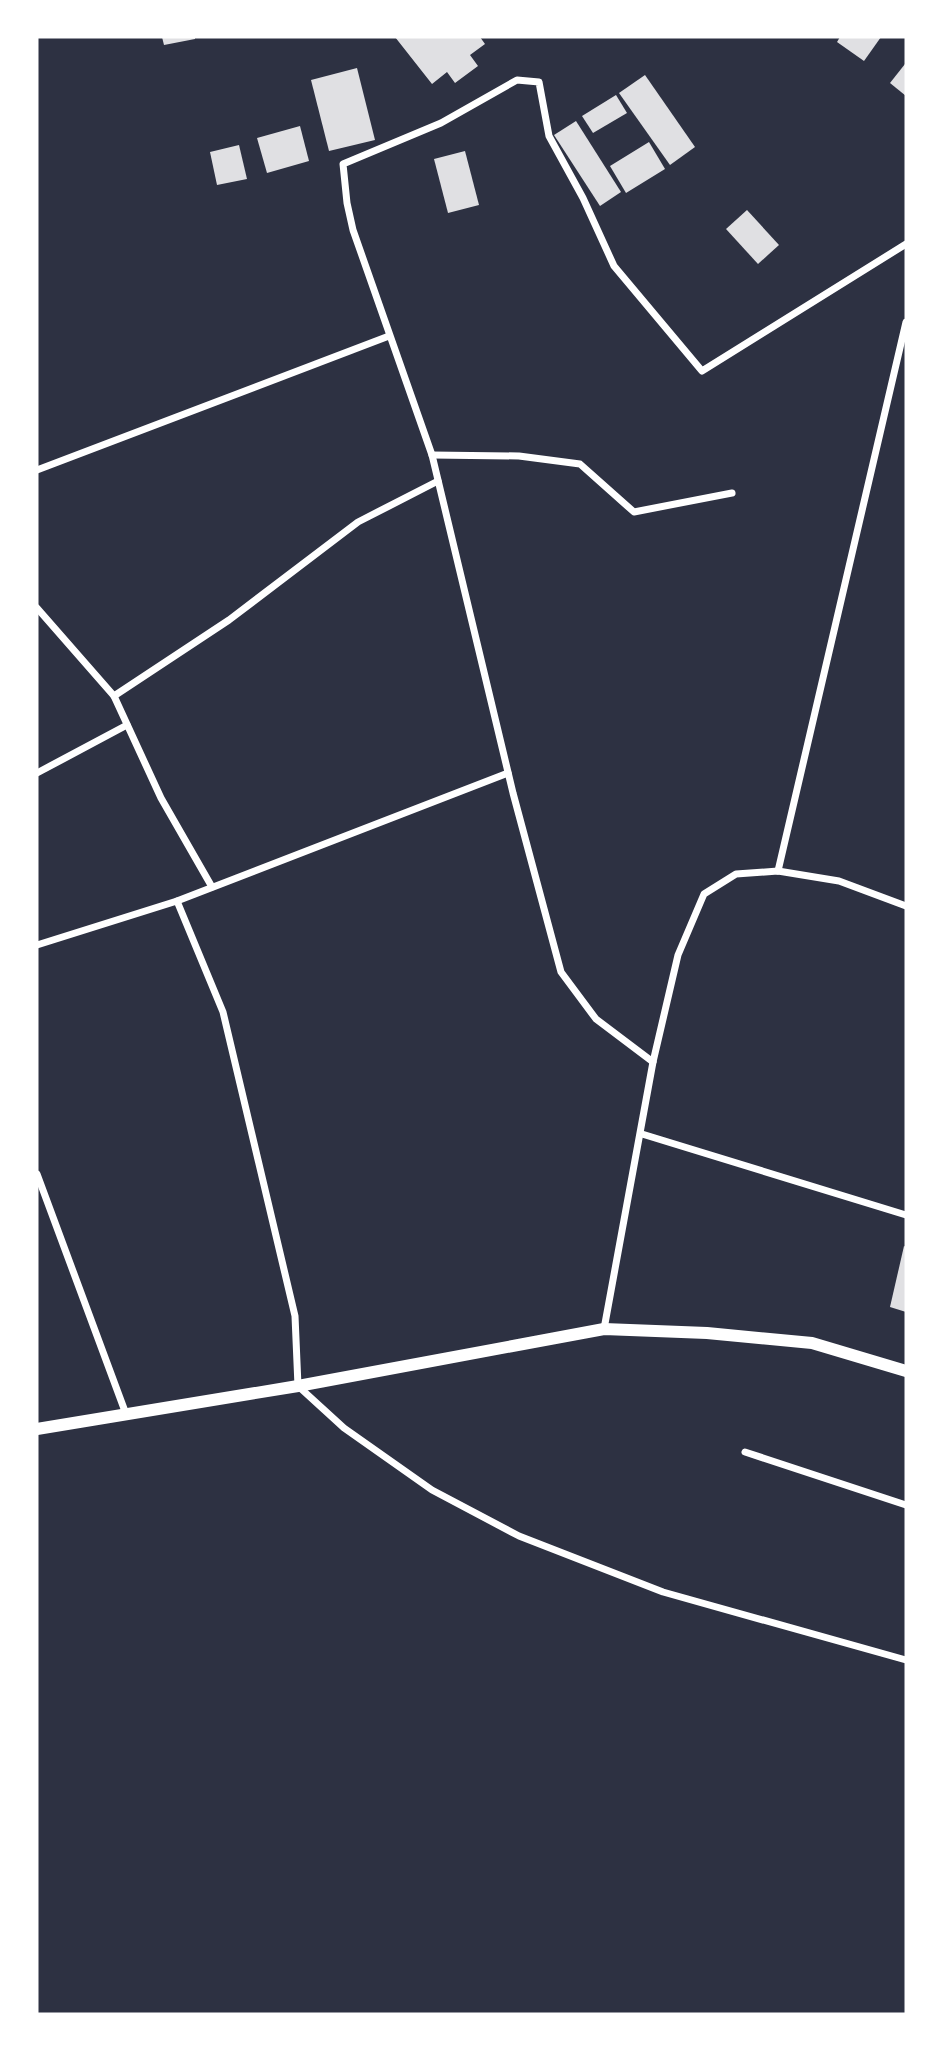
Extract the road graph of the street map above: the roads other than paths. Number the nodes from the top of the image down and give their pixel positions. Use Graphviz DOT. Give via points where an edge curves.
graph roads {
  1 [pos="906,244"];
  2 [pos="906,322"];
  3 [pos="389,336"];
  4 [pos="432,455"];
  5 [pos="37,470"];
  6 [pos="438,481"];
  7 [pos="732,494"];
  8 [pos="37,608"];
  9 [pos="114,696"];
  10 [pos="127,724"];
  11 [pos="37,773"];
  12 [pos="508,773"];
  13 [pos="778,871"];
  14 [pos="212,887"];
  15 [pos="177,901"];
  16 [pos="906,906"];
  17 [pos="37,945"];
  18 [pos="653,1062"];
  19 [pos="642,1134"];
  20 [pos="37,1174"];
  21 [pos="906,1215"];
  22 [pos="604,1329"];
  23 [pos="906,1371"];
  24 [pos="298,1386"];
  25 [pos="126,1414"];
  26 [pos="37,1429"];
  27 [pos="745,1452"];
  28 [pos="906,1505"];
  29 [pos="906,1660"];
  1 -- 3 [label="street" via="702,371 614,267 549,136 539,82 517,80 440,123 343,164 353,230"];
  2 -- 13 [label="street"];
  3 -- 4 [label="street"];
  3 -- 5 [label="street"];
  4 -- 6 [label="street"];
  4 -- 7 [label="street" via="519,456 580,464 634,512"];
  6 -- 9 [label="street" via="358,522 229,620"];
  6 -- 12 [label="street"];
  8 -- 9 [label="street"];
  9 -- 10 [label="street"];
  10 -- 11 [label="street"];
  10 -- 14 [label="street" via="160,798"];
  12 -- 14 [label="street"];
  12 -- 18 [label="street" via="561,972 596,1019"];
  13 -- 16 [label="street" via="839,881"];
  13 -- 18 [label="street" via="736,874 704,894 678,955"];
  14 -- 15 [label="street"];
  15 -- 17 [label="street"];
  15 -- 24 [label="street" via="223,1012 295,1316"];
  18 -- 19 [label="street"];
  19 -- 21 [label="street"];
  19 -- 22 [label="street"];
  20 -- 25 [label="street"];
  22 -- 23 [label="street" via="812,1343"];
  22 -- 24 [label="street"];
  24 -- 25 [label="street"];
  24 -- 29 [label="street" via="344,1428 432,1490 519,1536 663,1592"];
  25 -- 26 [label="street"];
  27 -- 28 [label="street"];
}
